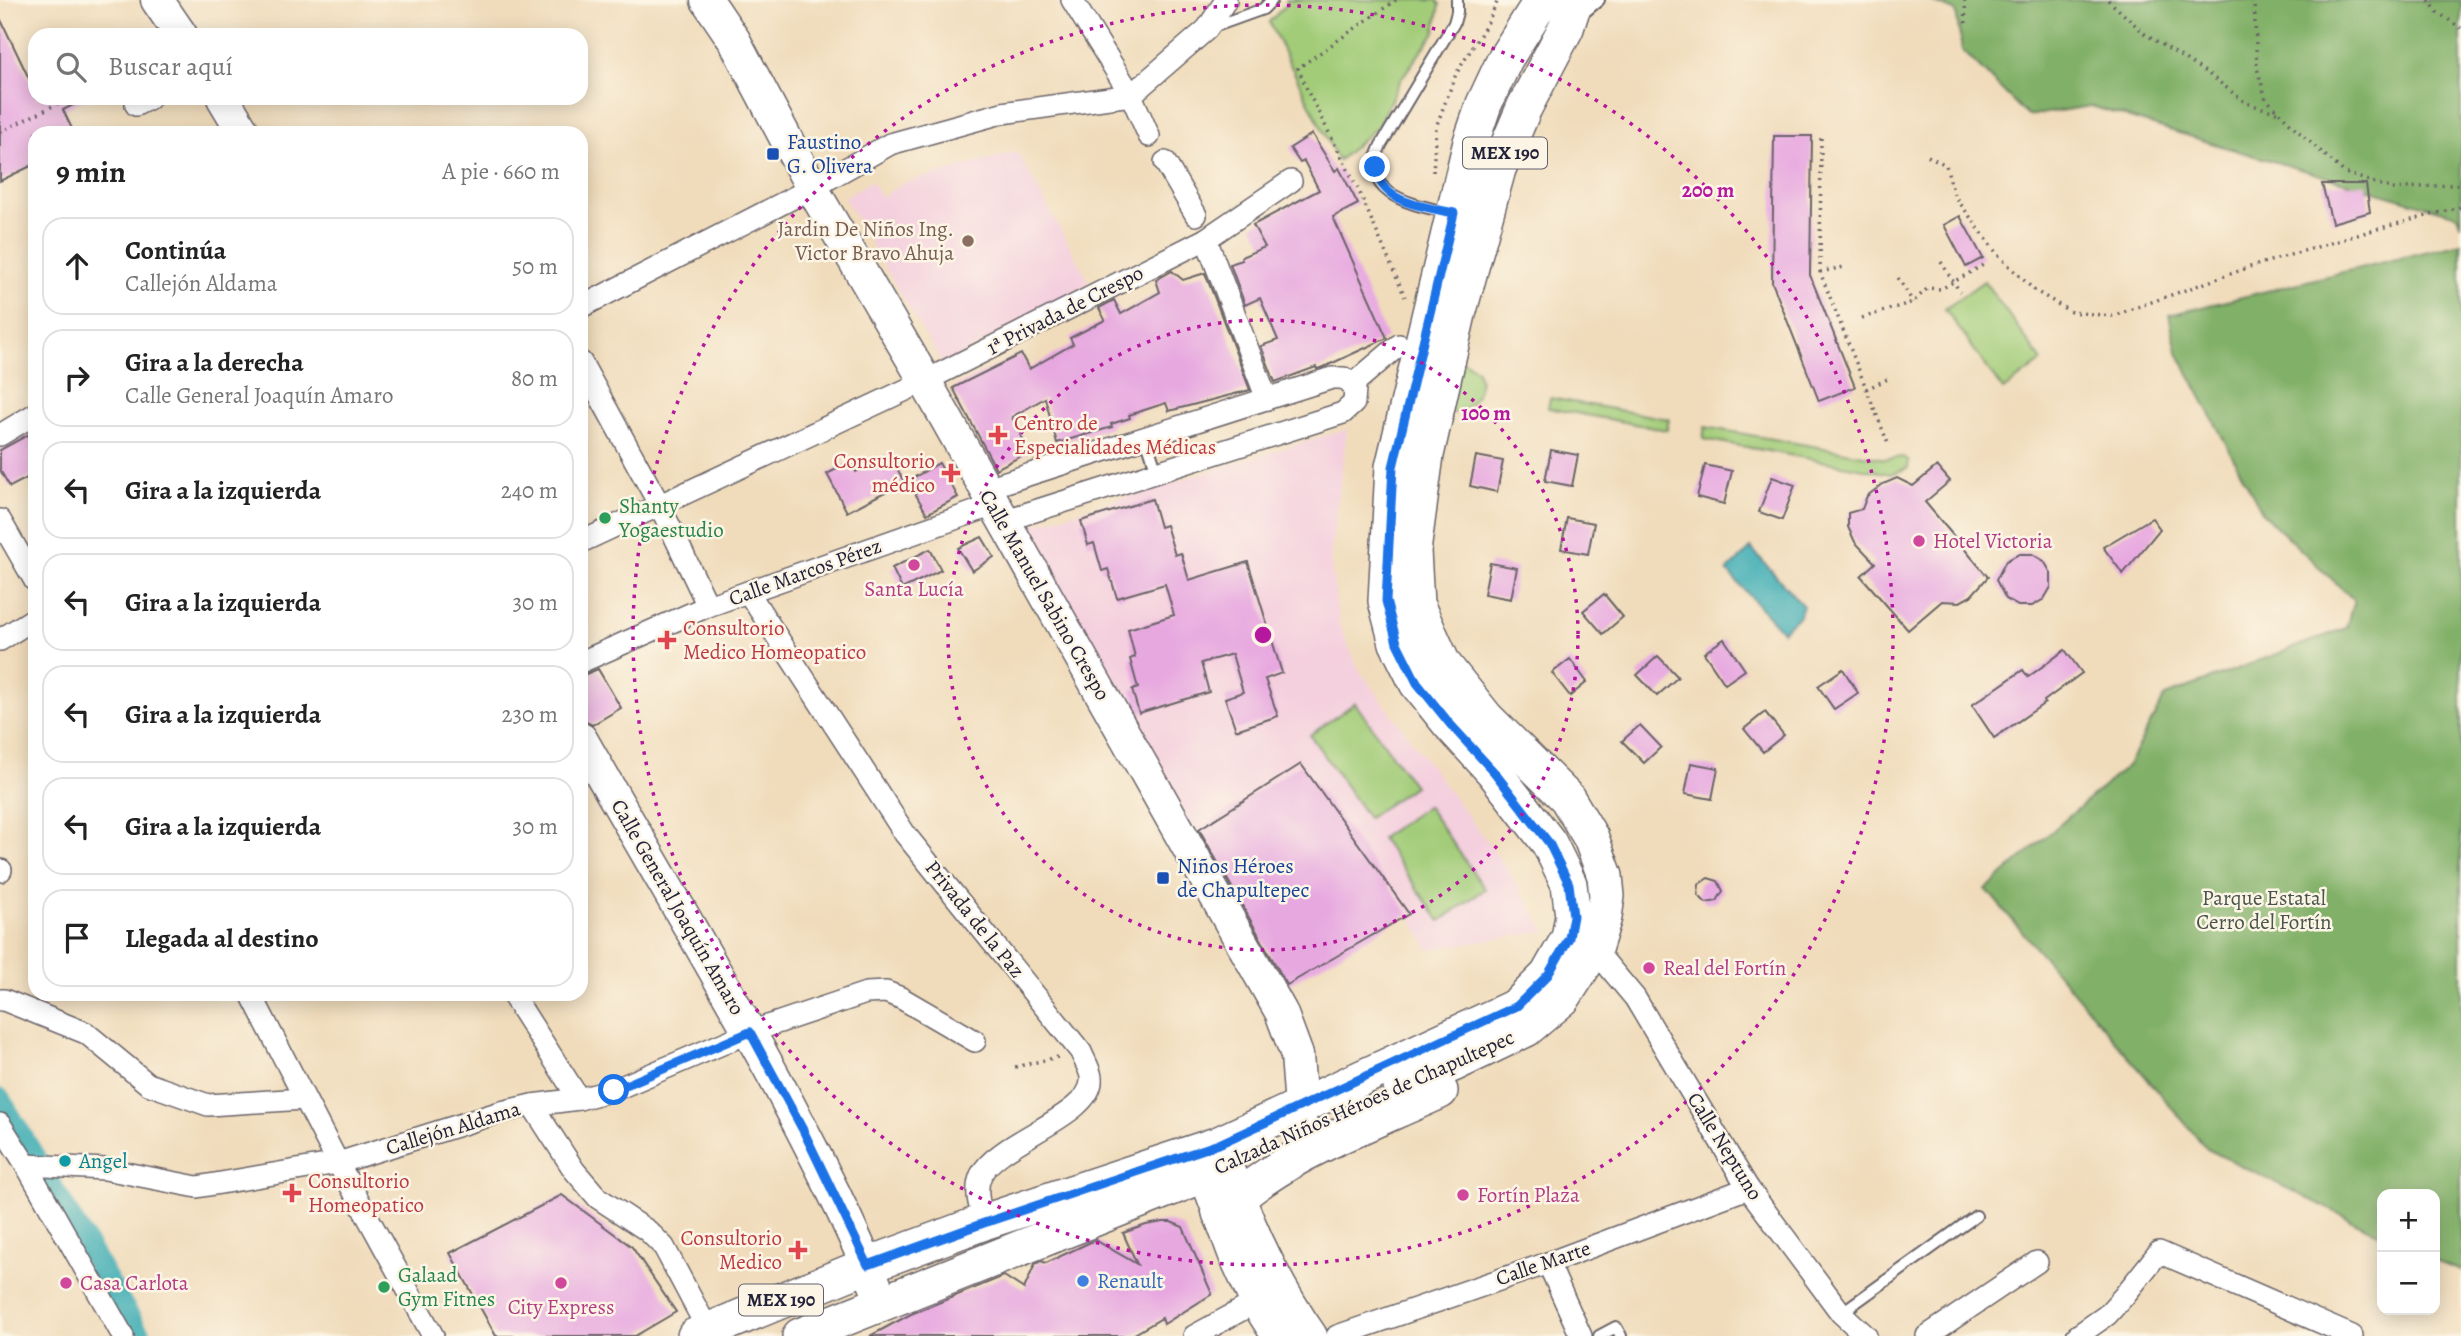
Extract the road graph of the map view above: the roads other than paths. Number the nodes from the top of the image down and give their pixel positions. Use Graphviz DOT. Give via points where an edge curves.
graph roads {
  1 [pos="156,0"];
  2 [pos="707,0"];
  3 [pos="1072,0"];
  4 [pos="1226,0"];
  5 [pos="1272,0"];
  6 [pos="1457,0"];
  7 [pos="1542,0"];
  8 [pos="1599,0"];
  9 [pos="1570,14"];
  10 [pos="1515,23"];
  11 [pos="176,28"];
  12 [pos="1207,29"];
  13 [pos="1505,58"];
  14 [pos="1131,95"];
  15 [pos="227,105"];
  16 [pos="240,126"];
  17 [pos="1291,181"];
  18 [pos="812,188"];
  19 [pos="1454,213"];
  20 [pos="1196,215"];
  21 [pos="1206,239"];
  22 [pos="588,303"];
  23 [pos="1399,345"];
  24 [pos="588,375"];
  25 [pos="925,381"];
  26 [pos="1353,384"];
  27 [pos="1267,399"];
  28 [pos="28,418"];
  29 [pos="0,435"];
  30 [pos="1146,438"];
  31 [pos="1157,472"];
  32 [pos="659,504"];
  33 [pos="994,505"];
  34 [pos="0,520"];
  35 [pos="588,539"];
  36 [pos="28,569"];
  37 [pos="748,592"];
  38 [pos="708,607"];
  39 [pos="28,622"];
  40 [pos="0,640"];
  41 [pos="588,659"];
  42 [pos="588,751"];
  43 [pos="1569,884"];
  44 [pos="1602,944"];
  45 [pos="0,1000"];
  46 [pos="255,1001"];
  47 [pos="516,1001"];
  48 [pos="754,1039"];
  49 [pos="975,1041"];
  50 [pos="304,1099"];
  51 [pos="579,1099"];
  52 [pos="532,1105"];
  53 [pos="1300,1118"];
  54 [pos="0,1125"];
  55 [pos="338,1163"];
  56 [pos="26,1165"];
  57 [pos="1218,1174"];
  58 [pos="1748,1188"];
  59 [pos="1976,1216"];
  60 [pos="984,1223"];
  61 [pos="2037,1262"];
  62 [pos="1548,1263"];
  63 [pos="868,1265"];
  64 [pos="1269,1295"];
  65 [pos="882,1302"];
  66 [pos="1840,1313"];
  67 [pos="701,1333"];
  68 [pos="123,1336"];
  69 [pos="433,1336"];
  70 [pos="800,1336"];
  71 [pos="1194,1336"];
  72 [pos="1278,1336"];
  73 [pos="1311,1336"];
  74 [pos="1337,1336"];
  75 [pos="1581,1336"];
  76 [pos="1599,1336"];
  77 [pos="1621,1336"];
  78 [pos="1866,1336"];
  79 [pos="1927,1336"];
  80 [pos="2077,1336"];
  81 [pos="2352,1336"];
  1 -- 11 [label="street"];
  2 -- 18 [label="street, Calle Manuel Sabino Crespo" via="734,40"];
  3 -- 14 [label="street"];
  4 -- 12 [label="street"];
  5 -- 12 [label="lane" via="1263,9"];
  6 -- 19 [label="lane" via="1454,23 1381,145 1375,167 1382,185 1396,198"];
  7 -- 13 [label="main road, Calzada Niños Héroes de Chapultepec / MEX 190"];
  8 -- 9 [label="lane"];
  9 -- 44 [label="main road, Calzada Niños Héroes de Chapultepec / MEX 190" via="1498,169 1426,455 1413,551 1416,604 1443,664 1486,718 1567,798 1591,838 1605,876"];
  10 -- 13 [label="lane"];
  12 -- 14 [label="street"];
  13 -- 19 [label="main road, Calzada Niños Héroes de Chapultepec / MEX 190" via="1471,142"];
  14 -- 18 [label="street" via="1002,113 891,144"];
  14 -- 20 [label="street"];
  15 -- 16 [label="street"];
  17 -- 21 [label="street, 1ª Privada de Crespo"];
  18 -- 22 [label="street"];
  18 -- 25 [label="street, Calle Manuel Sabino Crespo"];
  19 -- 43 [label="main road, Calzada Niños Héroes de Chapultepec / MEX 190" via="1393,467 1386,601 1397,643 1417,683 1549,843"];
  21 -- 25 [label="street, 1ª Privada de Crespo"];
  21 -- 27 [label="street"];
  23 -- 26 [label="street"];
  24 -- 32 [label="street"];
  25 -- 32 [label="street, 1ª Privada de Crespo"];
  25 -- 33 [label="street, Calle Manuel Sabino Crespo"];
  26 -- 27 [label="street" via="1336,377"];
  26 -- 31 [label="street" via="1356,400 1343,413"];
  27 -- 30 [label="street"];
  28 -- 29 [label="street"];
  30 -- 31 [label="lane"];
  30 -- 33 [label="street"];
  31 -- 33 [label="street"];
  32 -- 35 [label="street, 1ª Privada de Crespo"];
  32 -- 38 [label="street"];
  33 -- 37 [label="street, Calle Marcos Pérez"];
  33 -- 53 [label="street, Calle Manuel Sabino Crespo" via="1281,1012 1297,1055"];
  34 -- 36 [label="street"];
  37 -- 38 [label="street, Calle Marcos Pérez"];
  37 -- 60 [label="street, Privada de la Paz" via="905,834 1082,1052 1091,1079 1086,1096 994,1159 980,1176 978,1197"];
  38 -- 41 [label="street, Calle Marcos Pérez"];
  39 -- 40 [label="street"];
  42 -- 48 [label="street, Calle General Joaquín Amaro"];
  43 -- 44 [label="main road"];
  43 -- 53 [label="main road, Calzada Niños Héroes de Chapultepec / MEX 190" via="1573,916 1569,938 1548,975 1517,1006"];
  44 -- 53 [label="main road, Calzada Niños Héroes de Chapultepec / MEX 190" via="1562,999 1526,1029 1453,1064"];
  44 -- 57 [label="main road" via="1594,991 1563,1025 1522,1054 1318,1144"];
  44 -- 58 [label="street, Calle Neptuno"];
  45 -- 50 [label="street" via="86,1033 148,1084 208,1105"];
  46 -- 50 [label="street"];
  47 -- 51 [label="street"];
  48 -- 49 [label="street, Callejón Aldama" via="866,993 886,992"];
  48 -- 51 [label="street, Callejón Aldama"];
  48 -- 63 [label="street, Calle General Joaquín Amaro"];
  50 -- 55 [label="street"];
  51 -- 52 [label="street, Callejón Aldama"];
  52 -- 55 [label="street, Callejón Aldama"];
  52 -- 67 [label="street" via="598,1198 664,1247"];
  53 -- 57 [label="main road, Calzada Niños Héroes de Chapultepec / MEX 190"];
  54 -- 56 [label="street"];
  55 -- 56 [label="street, Callejón Aldama" via="197,1187 105,1169"];
  55 -- 69 [label="street"];
  56 -- 68 [label="street"];
  57 -- 60 [label="main road, Calzada Niños Héroes de Chapultepec / MEX 190"];
  57 -- 64 [label="street"];
  57 -- 65 [label="main road, Calzada Niños Héroes de Chapultepec / MEX 190"];
  58 -- 62 [label="street, Calle Marte"];
  58 -- 66 [label="street, Calle Neptuno"];
  59 -- 66 [label="lane"];
  60 -- 63 [label="main road, Calzada Niños Héroes de Chapultepec / MEX 190"];
  61 -- 79 [label="street"];
  62 -- 74 [label="street, Calle Marte"];
  62 -- 75 [label="street"];
  63 -- 65 [label="street, Calle General Joaquín Amaro"];
  63 -- 67 [label="main road, Calzada Niños Héroes de Chapultepec / MEX 190"];
  64 -- 71 [label="street"];
  64 -- 72 [label="street"];
  64 -- 73 [label="street" via="1294,1312"];
  65 -- 70 [label="main road, Calzada Niños Héroes de Chapultepec / MEX 190" via="852,1322"];
  66 -- 78 [label="street, Calle Neptuno"];
  76 -- 77 [label="lane" via="1616,1327"];
  80 -- 81 [label="street" via="2107,1315 2159,1252"];
}
